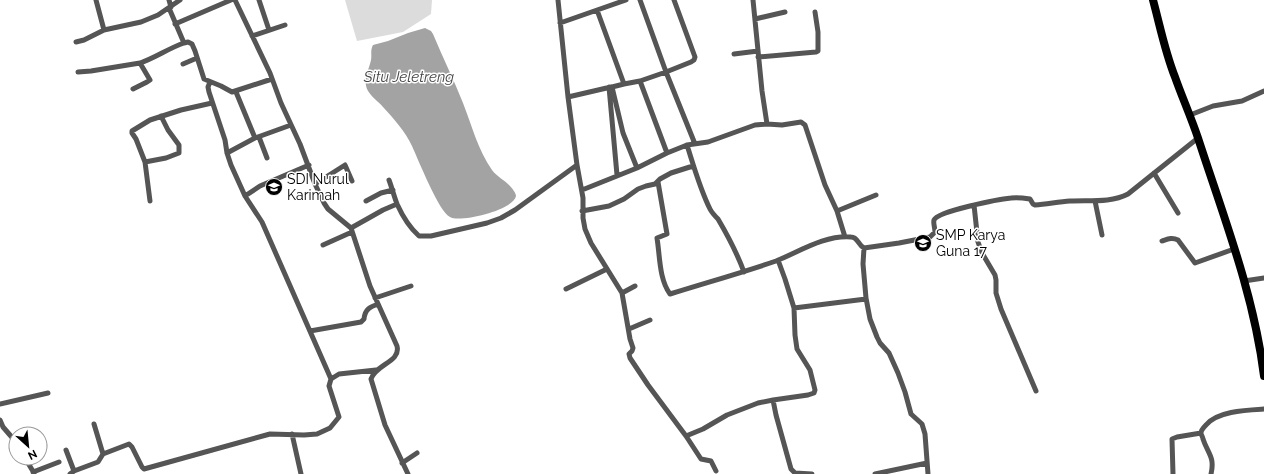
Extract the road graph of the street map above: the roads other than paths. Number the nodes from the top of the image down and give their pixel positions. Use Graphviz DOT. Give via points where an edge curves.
graph roads {
  1 [pos="96,0"];
  2 [pos="169,0"];
  3 [pos="180,0"];
  4 [pos="231,0"];
  5 [pos="235,0"];
  6 [pos="259,0"];
  7 [pos="558,0"];
  8 [pos="626,0"];
  9 [pos="640,0"];
  10 [pos="674,0"];
  11 [pos="753,0"];
  12 [pos="1153,0"];
  13 [pos="170,7"];
  14 [pos="597,10"];
  15 [pos="786,12"];
  16 [pos="815,12"];
  17 [pos="755,19"];
  18 [pos="560,23"];
  19 [pos="175,24"];
  20 [pos="285,25"];
  21 [pos="104,30"];
  22 [pos="269,30"];
  23 [pos="252,36"];
  24 [pos="76,42"];
  25 [pos="184,43"];
  26 [pos="734,54"];
  27 [pos="758,54"];
  28 [pos="198,58"];
  29 [pos="140,63"];
  30 [pos="183,64"];
  31 [pos="78,72"];
  32 [pos="666,72"];
  33 [pos="272,78"];
  34 [pos="640,80"];
  35 [pos="210,82"];
  36 [pos="624,84"];
  37 [pos="611,87"];
  38 [pos="133,89"];
  39 [pos="1264,91"];
  40 [pos="236,92"];
  41 [pos="568,97"];
  42 [pos="212,103"];
  43 [pos="1190,115"];
  44 [pos="161,116"];
  45 [pos="767,124"];
  46 [pos="291,125"];
  47 [pos="257,137"];
  48 [pos="1198,138"];
  49 [pos="695,144"];
  50 [pos="687,145"];
  51 [pos="227,153"];
  52 [pos="667,153"];
  53 [pos="267,158"];
  54 [pos="145,162"];
  55 [pos="309,165"];
  56 [pos="577,165"];
  57 [pos="693,166"];
  58 [pos="637,168"];
  59 [pos="1154,173"];
  60 [pos="617,175"];
  61 [pos="389,180"];
  62 [pos="352,181"];
  63 [pos="658,182"];
  64 [pos="315,184"];
  65 [pos="393,190"];
  66 [pos="582,190"];
  67 [pos="876,195"];
  68 [pos="245,196"];
  69 [pos="366,201"];
  70 [pos="1095,201"];
  71 [pos="150,202"];
  72 [pos="398,204"];
  73 [pos="974,205"];
  74 [pos="582,211"];
  75 [pos="837,211"];
  76 [pos="1178,213"];
  77 [pos="352,230"];
  78 [pos="1102,235"];
  79 [pos="845,237"];
  80 [pos="1162,242"];
  81 [pos="324,245"];
  82 [pos="864,248"];
  83 [pos="1234,249"];
  84 [pos="778,260"];
  85 [pos="607,269"];
  86 [pos="744,272"];
  87 [pos="1264,278"];
  88 [pos="1244,281"];
  89 [pos="411,286"];
  90 [pos="635,286"];
  91 [pos="566,288"];
  92 [pos="622,293"];
  93 [pos="375,298"];
  94 [pos="866,299"];
  95 [pos="378,304"];
  96 [pos="794,308"];
  97 [pos="650,320"];
  98 [pos="629,329"];
  99 [pos="310,331"];
  100 [pos="376,370"];
  101 [pos="1264,376"];
  102 [pos="331,378"];
  103 [pos="1036,391"];
  104 [pos="48,393"];
  105 [pos="773,400"];
  106 [pos="0,404"];
  107 [pos="1264,409"];
  108 [pos="0,420"];
  109 [pos="94,424"];
  110 [pos="8,433"];
  111 [pos="1201,433"];
  112 [pos="292,434"];
  113 [pos="686,436"];
  114 [pos="66,450"];
  115 [pos="417,453"];
  116 [pos="103,454"];
  117 [pos="58,462"];
  118 [pos="402,463"];
  119 [pos="927,463"];
  120 [pos="716,471"];
  121 [pos="33,473"];
  122 [pos="72,473"];
  123 [pos="300,474"];
  124 [pos="408,474"];
  125 [pos="812,474"];
  126 [pos="875,474"];
  127 [pos="928,474"];
  128 [pos="1173,474"];
  129 [pos="1211,474"];
  1 -- 21 [label="street"];
  2 -- 13 [label="street"];
  3 -- 13 [label="street"];
  4 -- 19 [label="street"];
  5 -- 23 [label="street"];
  6 -- 22 [label="street"];
  7 -- 18 [label="street"];
  8 -- 14 [label="street"];
  9 -- 32 [label="street"];
  10 -- 32 [label="street" via="695,57 692,62"];
  11 -- 17 [label="street"];
  12 -- 43 [label="main road" via="1166,51"];
  13 -- 19 [label="street"];
  13 -- 21 [label="street" via="142,22"];
  14 -- 18 [label="street"];
  14 -- 36 [label="street"];
  15 -- 17 [label="street"];
  16 -- 27 [label="street" via="818,51"];
  17 -- 27 [label="street"];
  18 -- 41 [label="street"];
  19 -- 25 [label="street"];
  20 -- 22 [label="street"];
  21 -- 24 [label="street"];
  22 -- 23 [label="street"];
  23 -- 33 [label="street"];
  25 -- 28 [label="street" via="192,44"];
  25 -- 29 [label="street"];
  26 -- 27 [label="street"];
  27 -- 45 [label="street"];
  28 -- 30 [label="street"];
  28 -- 35 [label="street" via="203,78"];
  29 -- 31 [label="street"];
  29 -- 38 [label="street" via="150,80"];
  32 -- 34 [label="street"];
  32 -- 49 [label="street"];
  33 -- 40 [label="street"];
  33 -- 46 [label="street"];
  34 -- 36 [label="street"];
  34 -- 52 [label="street"];
  35 -- 40 [label="street"];
  35 -- 42 [label="street" via="208,92"];
  36 -- 37 [label="street"];
  37 -- 41 [label="street"];
  37 -- 58 [label="street" via="623,134"];
  37 -- 60 [label="street"];
  39 -- 43 [label="street" via="1242,101 1213,106"];
  40 -- 47 [label="street"];
  41 -- 56 [label="street"];
  42 -- 44 [label="street"];
  42 -- 51 [label="street"];
  43 -- 48 [label="main road"];
  44 -- 54 [label="street" via="132,130"];
  44 -- 54 [label="street" via="179,145 179,153"];
  45 -- 49 [label="street" via="755,125 708,142"];
  45 -- 75 [label="street" via="799,122 805,125 825,185"];
  46 -- 47 [label="street"];
  46 -- 55 [label="street"];
  47 -- 51 [label="street"];
  47 -- 53 [label="street"];
  48 -- 59 [label="street"];
  48 -- 83 [label="main road"];
  49 -- 50 [label="street"];
  50 -- 52 [label="street"];
  50 -- 57 [label="street"];
  51 -- 68 [label="street"];
  52 -- 58 [label="street"];
  54 -- 71 [label="street"];
  55 -- 64 [label="street"];
  55 -- 68 [label="street" via="260,186"];
  56 -- 66 [label="street"];
  56 -- 72 [label="street" via="508,214 487,223 432,236 419,236"];
  57 -- 63 [label="street" via="671,173"];
  57 -- 86 [label="street" via="706,201 729,239"];
  58 -- 60 [label="street"];
  59 -- 70 [label="street" via="1125,195"];
  59 -- 76 [label="street"];
  60 -- 66 [label="street"];
  61 -- 65 [label="street"];
  62 -- 64 [label="street" via="345,165"];
  63 -- 74 [label="street" via="609,206"];
  63 -- 86 [label="street" via="667,234 657,238 663,276 670,294"];
  64 -- 77 [label="street" via="328,209"];
  65 -- 69 [label="street"];
  65 -- 72 [label="street"];
  66 -- 74 [label="street"];
  67 -- 75 [label="street"];
  68 -- 99 [label="street" via="262,222"];
  70 -- 73 [label="street" via="1033,204 1030,199 1015,198"];
  70 -- 78 [label="street"];
  72 -- 77 [label="street" via="383,210"];
  73 -- 82 [label="street" via="936,218 934,234 930,236"];
  73 -- 103 [label="street" via="978,242 995,275 999,302"];
  74 -- 85 [label="street" via="591,243"];
  75 -- 79 [label="street"];
  77 -- 81 [label="street"];
  77 -- 93 [label="street"];
  79 -- 82 [label="street" via="854,237"];
  79 -- 84 [label="street" via="825,240"];
  80 -- 83 [label="street" via="1174,238 1178,240 1195,262"];
  82 -- 94 [label="street"];
  83 -- 88 [label="main road"];
  84 -- 86 [label="street"];
  84 -- 96 [label="street"];
  85 -- 91 [label="street"];
  85 -- 92 [label="street"];
  87 -- 88 [label="street"];
  88 -- 101 [label="main road" via="1256,328"];
  89 -- 93 [label="street"];
  90 -- 92 [label="street"];
  92 -- 98 [label="street"];
  93 -- 95 [label="street"];
  94 -- 96 [label="street"];
  94 -- 119 [label="street" via="874,329 880,343 889,353 911,414 922,424"];
  95 -- 99 [label="street" via="366,310 361,322"];
  95 -- 100 [label="street" via="398,350 396,357"];
  96 -- 105 [label="street" via="797,349 810,370 815,390 808,395"];
  97 -- 98 [label="street"];
  98 -- 113 [label="street" via="633,348 629,354 630,358"];
  99 -- 102 [label="street"];
  100 -- 102 [label="street" via="339,374"];
  100 -- 118 [label="street" via="371,379 385,425"];
  102 -- 112 [label="street" via="329,386 339,417 330,428 317,434"];
  104 -- 106 [label="street"];
  105 -- 113 [label="street" via="732,413"];
  105 -- 125 [label="street" via="791,468 795,473"];
  107 -- 111 [label="street" via="1218,416 1209,421"];
  108 -- 110 [label="street"];
  109 -- 116 [label="street"];
  111 -- 128 [label="street" via="1172,439"];
  111 -- 129 [label="street" via="1212,460"];
  112 -- 116 [label="street" via="270,434 144,468 129,444"];
  112 -- 123 [label="street"];
  113 -- 120 [label="street" via="701,459 711,461"];
  114 -- 122 [label="street"];
  115 -- 118 [label="street"];
  116 -- 122 [label="street" via="98,462"];
  117 -- 121 [label="street"];
  118 -- 124 [label="street"];
  119 -- 126 [label="street"];
  119 -- 127 [label="street"];
}
